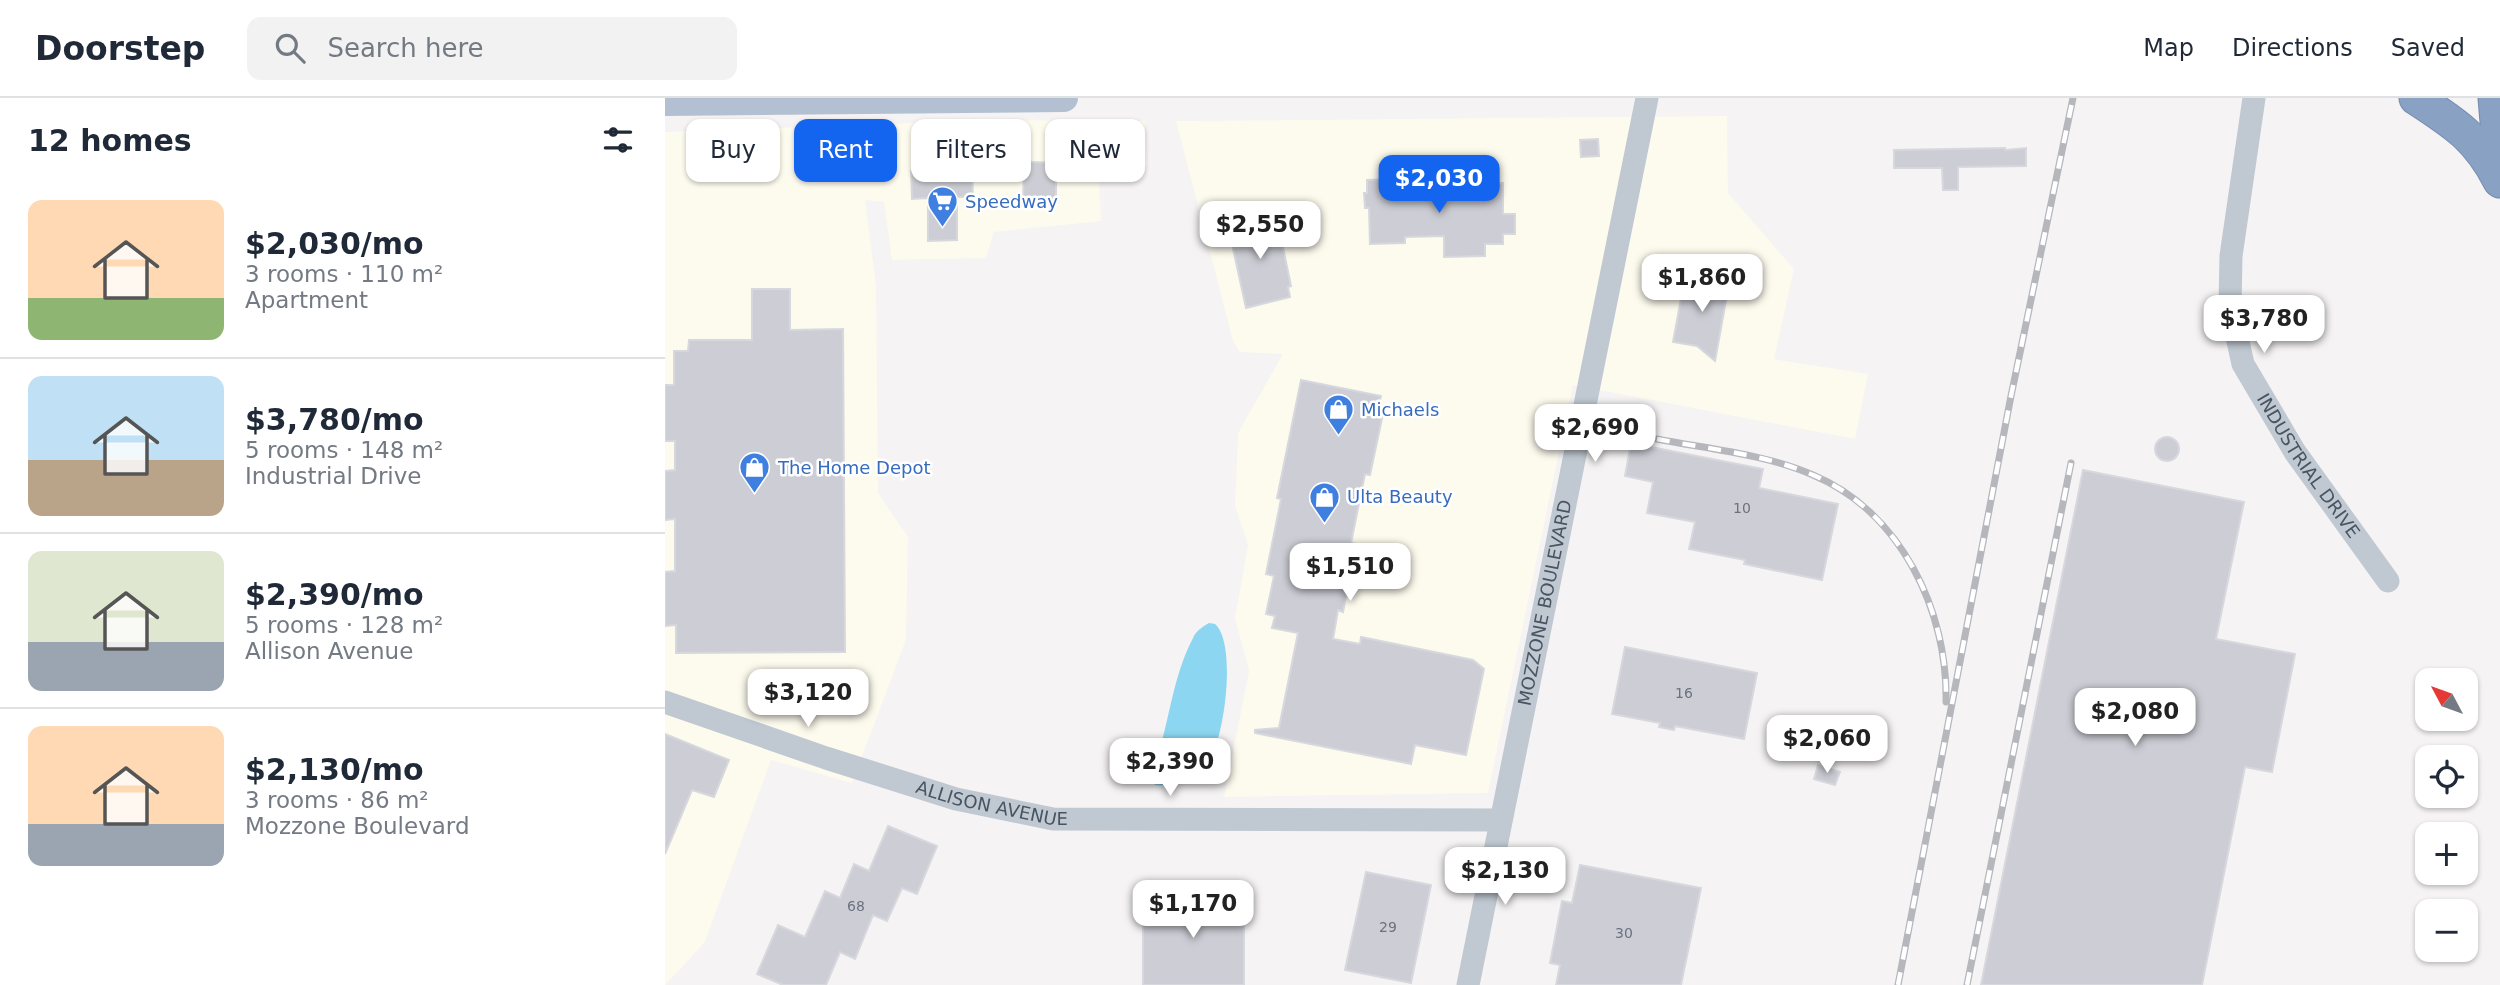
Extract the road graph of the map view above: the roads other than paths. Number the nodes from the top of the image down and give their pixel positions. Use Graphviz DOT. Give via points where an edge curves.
graph roads {
  1 [pos="1064,98"];
  2 [pos="1647,98"];
  3 [pos="2254,98"];
  4 [pos="2416,98"];
  5 [pos="2495,98"];
  6 [pos="665,102"];
  7 [pos="2500,158"];
  8 [pos="2500,181"];
  9 [pos="2388,580"];
  10 [pos="665,702"];
  11 [pos="1500,820"];
  12 [pos="1468,985"];
  1 -- 6 [label="main road"];
  2 -- 11 [label="street, MOZZONE BOULEVARD"];
  3 -- 9 [label="street, INDUSTRIAL DRIVE" via="2231,257 2230,304 2243,364 2295,452"];
  4 -- 8 [label="highway" via="2473,139"];
  5 -- 7 [label="highway"];
  10 -- 11 [label="street, ALLISON AVENUE" via="956,799 1053,819"];
  11 -- 12 [label="street, MOZZONE BOULEVARD"];
}
